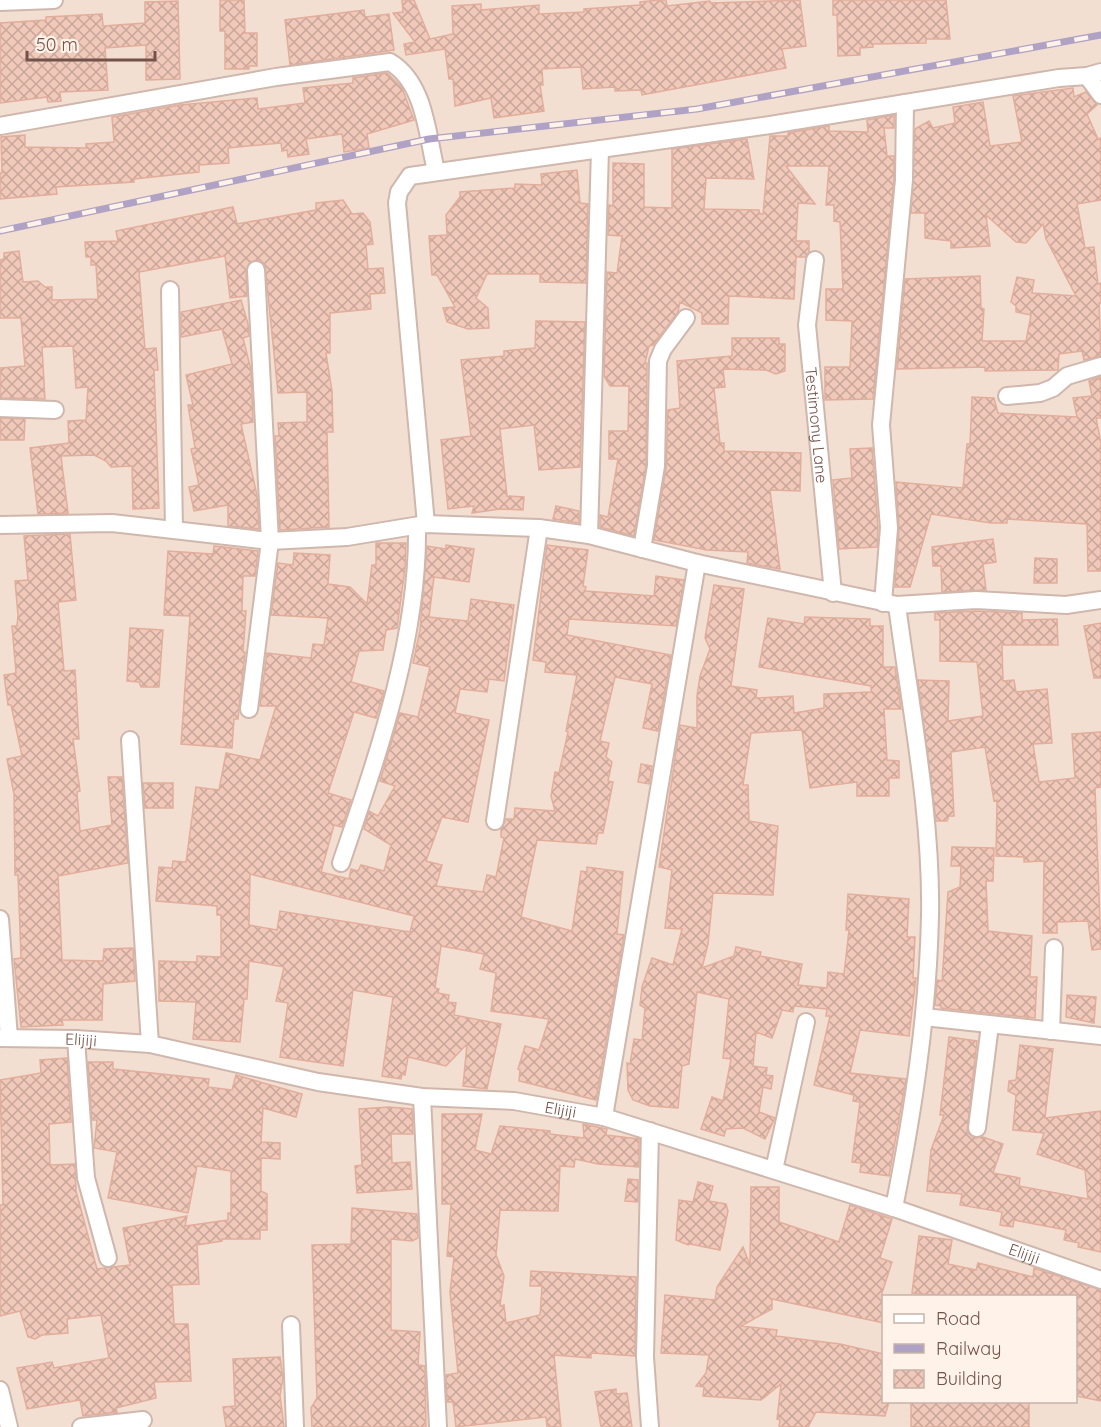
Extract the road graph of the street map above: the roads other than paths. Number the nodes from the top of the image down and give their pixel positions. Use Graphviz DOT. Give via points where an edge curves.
graph roads {
  1 [pos="54,0"];
  2 [pos="0,2"];
  3 [pos="1094,74"];
  4 [pos="1101,95"];
  5 [pos="905,103"];
  6 [pos="0,126"];
  7 [pos="600,149"];
  8 [pos="436,171"];
  9 [pos="815,260"];
  10 [pos="256,270"];
  11 [pos="170,290"];
  12 [pos="686,318"];
  13 [pos="1101,366"];
  14 [pos="1007,396"];
  15 [pos="0,408"];
  16 [pos="55,410"];
  17 [pos="0,525"];
  18 [pos="422,525"];
  19 [pos="539,528"];
  20 [pos="174,530"];
  21 [pos="0,532"];
  22 [pos="589,535"];
  23 [pos="270,541"];
  24 [pos="642,549"];
  25 [pos="697,563"];
  26 [pos="833,593"];
  27 [pos="1101,600"];
  28 [pos="890,604"];
  29 [pos="249,709"];
  30 [pos="129,740"];
  31 [pos="495,821"];
  32 [pos="341,863"];
  33 [pos="0,919"];
  34 [pos="1054,948"];
  35 [pos="924,1017"];
  36 [pos="806,1022"];
  37 [pos="990,1025"];
  38 [pos="1051,1031"];
  39 [pos="1101,1036"];
  40 [pos="4,1038"];
  41 [pos="76,1038"];
  42 [pos="150,1044"];
  43 [pos="422,1097"];
  44 [pos="604,1117"];
  45 [pos="977,1128"];
  46 [pos="650,1131"];
  47 [pos="774,1170"];
  48 [pos="894,1208"];
  49 [pos="108,1258"];
  50 [pos="1101,1280"];
  51 [pos="291,1325"];
  52 [pos="0,1390"];
  53 [pos="143,1420"];
  54 [pos="9,1427"];
  55 [pos="81,1427"];
  56 [pos="295,1427"];
  57 [pos="438,1427"];
  58 [pos="650,1427"];
  1 -- 2 [label="street"];
  3 -- 4 [label="street"];
  3 -- 5 [label="street"];
  5 -- 7 [label="street"];
  5 -- 28 [label="street" via="904,180 881,415"];
  6 -- 8 [label="street" via="276,77 390,62 404,70 418,97"];
  7 -- 8 [label="street"];
  7 -- 22 [label="street"];
  8 -- 18 [label="street" via="410,176 397,203"];
  9 -- 26 [label="street, Testimony Lane" via="807,325"];
  10 -- 23 [label="street"];
  11 -- 20 [label="street"];
  12 -- 24 [label="street" via="658,361 656,466"];
  13 -- 14 [label="street" via="1067,376 1040,393"];
  15 -- 16 [label="street"];
  17 -- 20 [label="street" via="112,523"];
  17 -- 21 [label="street"];
  18 -- 19 [label="street"];
  18 -- 23 [label="street" via="347,537"];
  18 -- 32 [label="street" via="409,620 390,709"];
  19 -- 22 [label="street"];
  19 -- 31 [label="street"];
  20 -- 23 [label="street"];
  22 -- 24 [label="street"];
  23 -- 29 [label="street"];
  24 -- 25 [label="street"];
  25 -- 26 [label="street"];
  25 -- 44 [label="street"];
  26 -- 28 [label="street"];
  27 -- 28 [label="street" via="1066,605 976,600"];
  28 -- 35 [label="street" via="923,805 930,915"];
  30 -- 42 [label="street"];
  33 -- 40 [label="street"];
  34 -- 38 [label="street"];
  35 -- 37 [label="street"];
  35 -- 48 [label="street" via="913,1111"];
  36 -- 47 [label="street"];
  37 -- 38 [label="street"];
  37 -- 45 [label="street"];
  38 -- 39 [label="street"];
  40 -- 41 [label="street, Elijiji"];
  41 -- 42 [label="street, Elijiji"];
  41 -- 49 [label="street" via="86,1178"];
  42 -- 43 [label="street, Elijiji" via="302,1079"];
  43 -- 44 [label="street, Elijiji" via="514,1101"];
  43 -- 57 [label="street"];
  44 -- 46 [label="street, Elijiji"];
  46 -- 47 [label="street, Elijiji"];
  46 -- 58 [label="street" via="645,1357"];
  47 -- 48 [label="street, Elijiji"];
  48 -- 50 [label="street, Elijiji"];
  51 -- 56 [label="street"];
  52 -- 54 [label="street"];
  53 -- 55 [label="street"];
}
